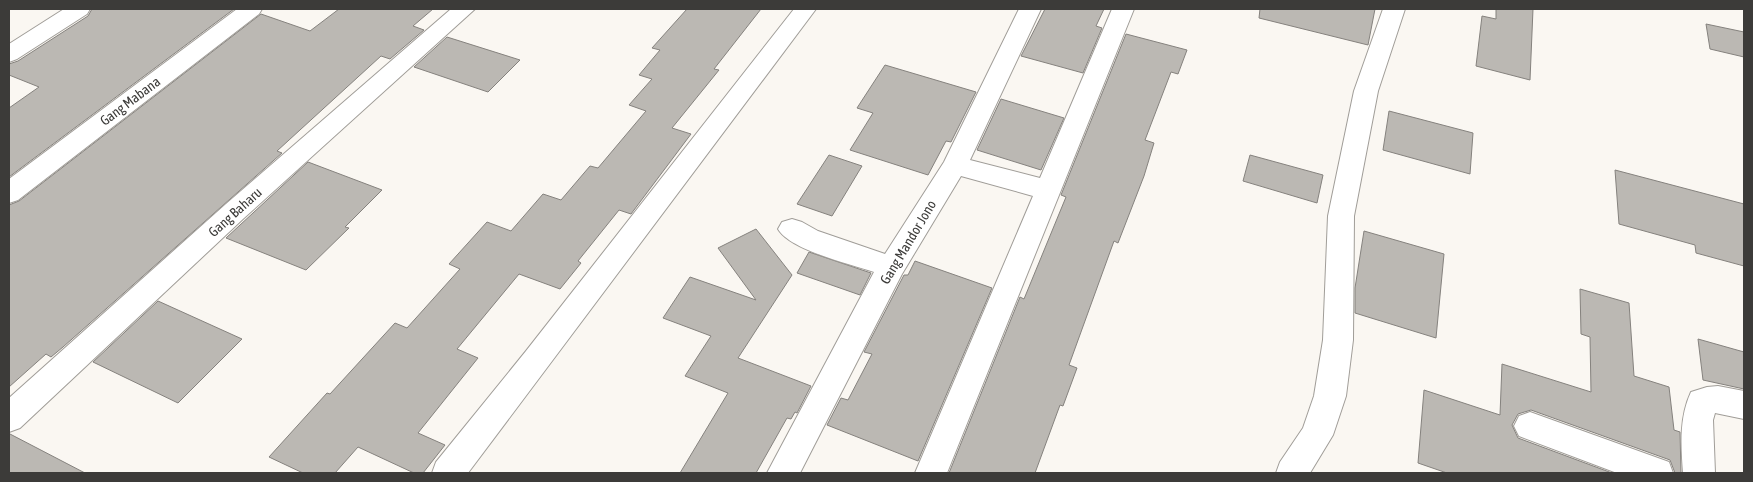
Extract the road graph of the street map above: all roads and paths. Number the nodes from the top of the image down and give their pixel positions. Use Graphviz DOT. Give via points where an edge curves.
graph roads {
  1 [pos="79,9"];
  2 [pos="251,9"];
  3 [pos="464,9"];
  4 [pos="805,9"];
  5 [pos="1030,9"];
  6 [pos="1123,9"];
  7 [pos="1394,9"];
  8 [pos="9,54"];
  9 [pos="955,166"];
  10 [pos="1048,190"];
  11 [pos="9,193"];
  12 [pos="792,229"];
  13 [pos="891,267"];
  14 [pos="1744,405"];
  15 [pos="9,418"];
  16 [pos="1530,426"];
  17 [pos="448,473"];
  18 [pos="782,473"];
  19 [pos="931,473"];
  20 [pos="1292,473"];
  21 [pos="1657,473"];
  22 [pos="1700,473"];
  1 -- 8 [label="street"];
  2 -- 11 [label="street, Gang Mabana"];
  3 -- 15 [label="street, Gang Baharu" via="235,211"];
  4 -- 17 [label="street"];
  5 -- 9 [label="street, Gang Mandor Jono"];
  6 -- 10 [label="street"];
  7 -- 20 [label="street" via="1366,91 1341,216 1338,340 1330,396 1317,435"];
  9 -- 10 [label="street"];
  9 -- 13 [label="street, Gang Mandor Jono"];
  10 -- 19 [label="street"];
  12 -- 13 [label="street" via="816,242"];
  13 -- 18 [label="street, Gang Mandor Jono"];
  14 -- 22 [label="street" via="1724,400 1702,402 1697,420"];
  16 -- 21 [label="street"];
}
